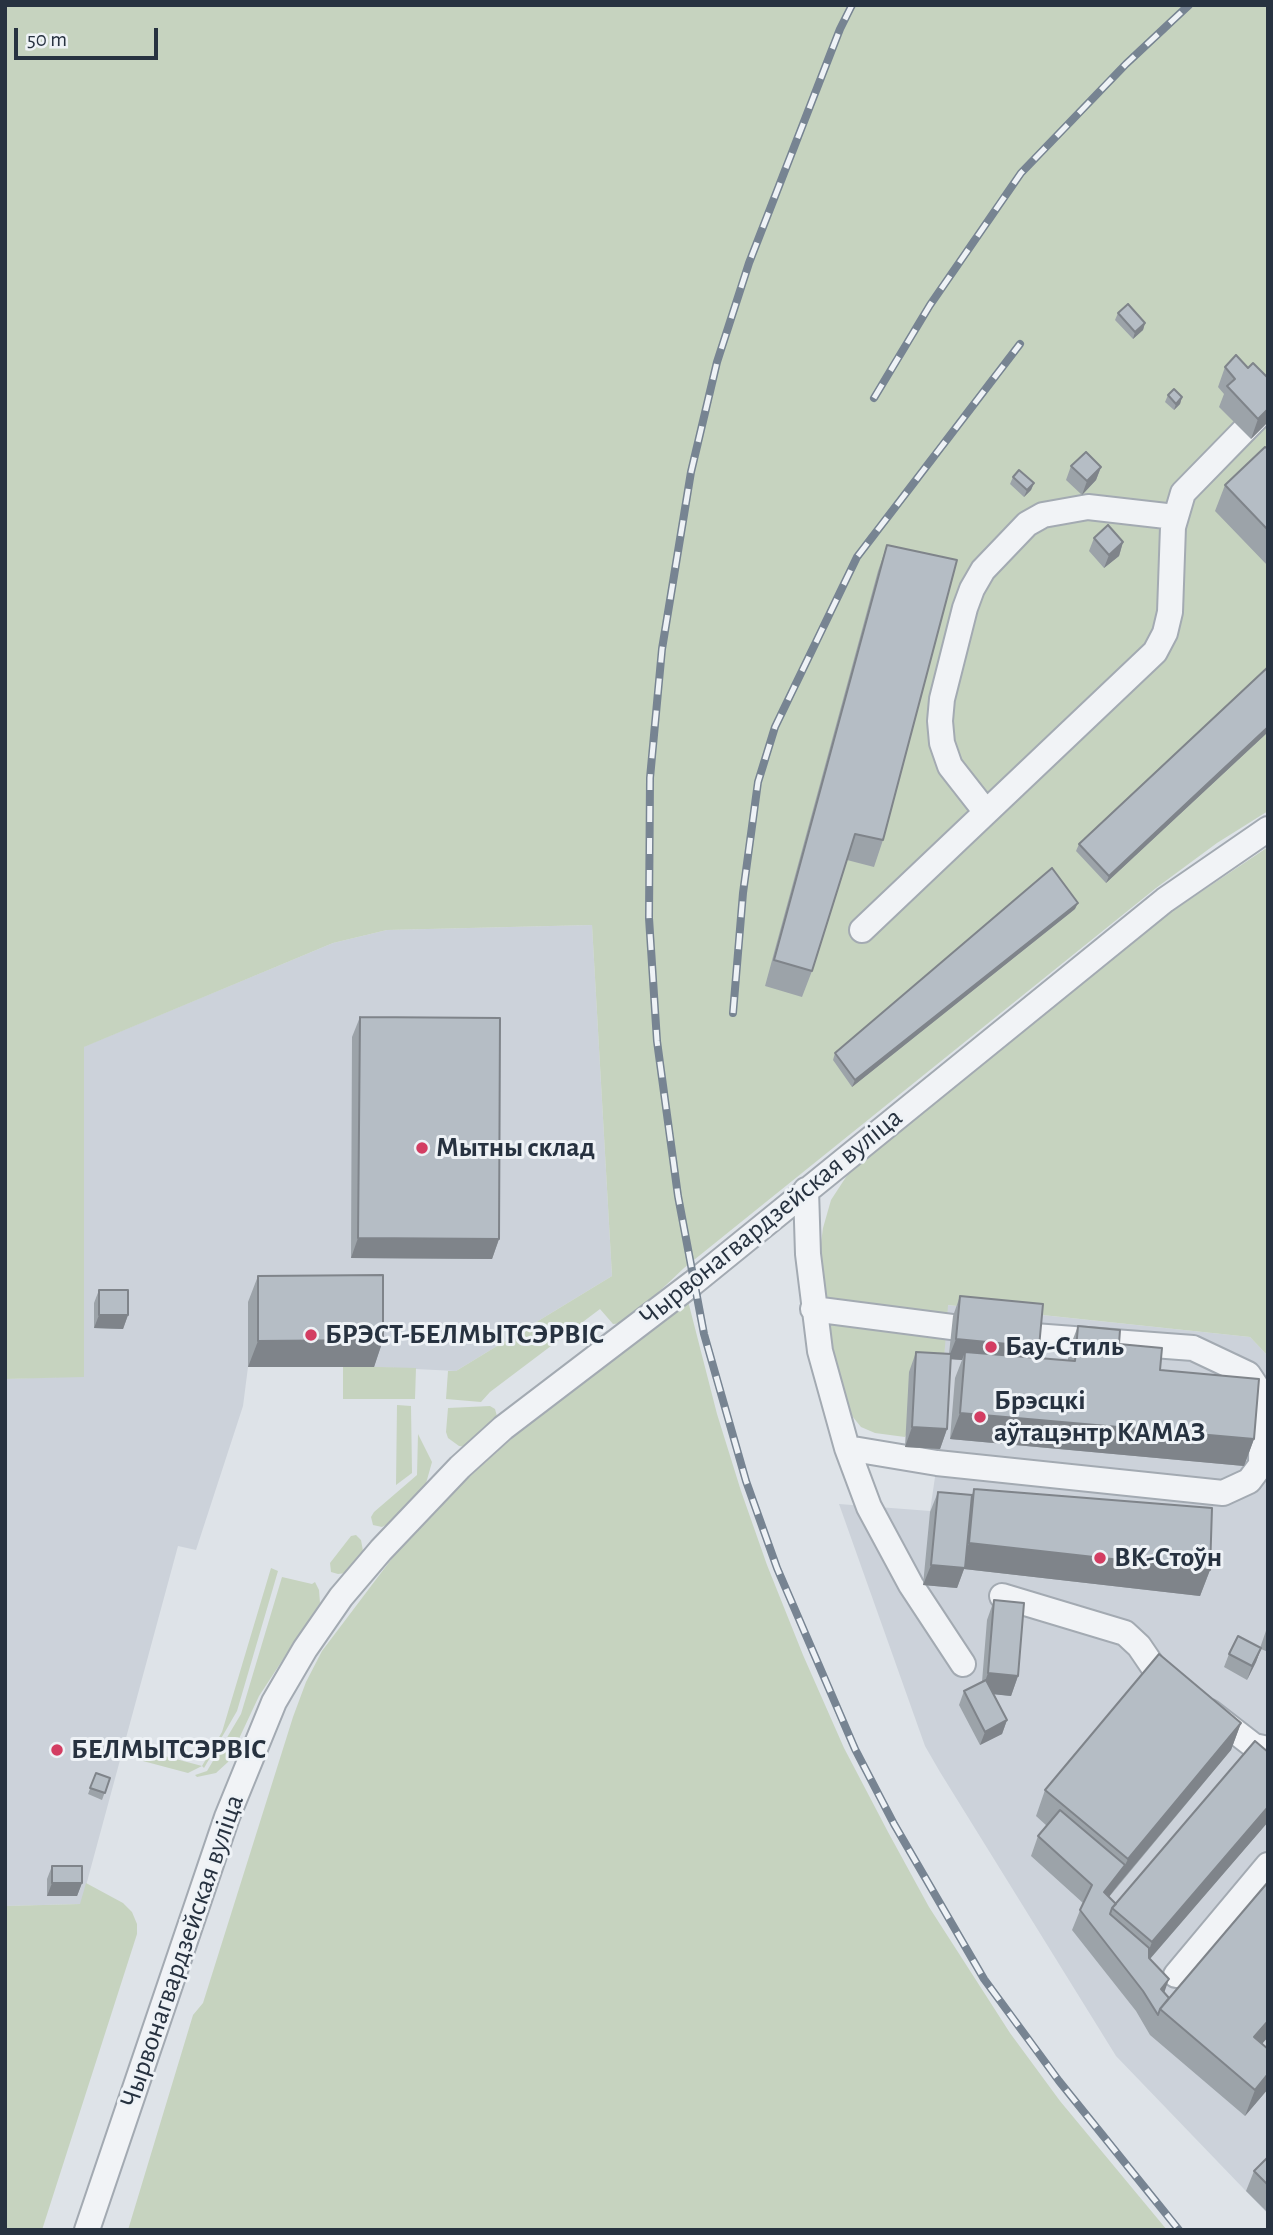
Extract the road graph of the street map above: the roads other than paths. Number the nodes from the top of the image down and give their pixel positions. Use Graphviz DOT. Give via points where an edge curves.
graph roads {
  1 [pos="1268,406"];
  2 [pos="1175,517"];
  3 [pos="986,812"];
  4 [pos="1268,829"];
  5 [pos="862,930"];
  6 [pos="806,1190"];
  7 [pos="814,1309"];
  8 [pos="951,1327"];
  9 [pos="1034,1336"];
  10 [pos="846,1448"];
  11 [pos="1002,1596"];
  12 [pos="963,1664"];
  13 [pos="1268,1749"];
  14 [pos="1268,1865"];
  15 [pos="1176,1975"];
  16 [pos="87,2230"];
  1 -- 2 [label="street" via="1192,482"];
  2 -- 3 [label="street" via="1170,612 1155,652"];
  2 -- 3 [label="street" via="1088,507 1043,515 1027,524 983,570 965,608 940,721 950,766"];
  3 -- 5 [label="street"];
  4 -- 6 [label="street, Чырвонагвардзейская вуліца" via="1165,900"];
  6 -- 7 [label="street"];
  6 -- 16 [label="street, Чырвонагвардзейская вуліца" via="503,1428 420,1508 334,1607 274,1702 249,1759"];
  7 -- 8 [label="street"];
  7 -- 10 [label="street" via="820,1352"];
  9 -- 10 [label="street" via="1193,1348 1248,1374 1262,1395 1261,1465 1249,1481 1223,1493 937,1463"];
  10 -- 12 [label="street" via="869,1507 905,1574"];
  11 -- 13 [label="street" via="1125,1633 1156,1671 1254,1746"];
  14 -- 15 [label="street"];
}
